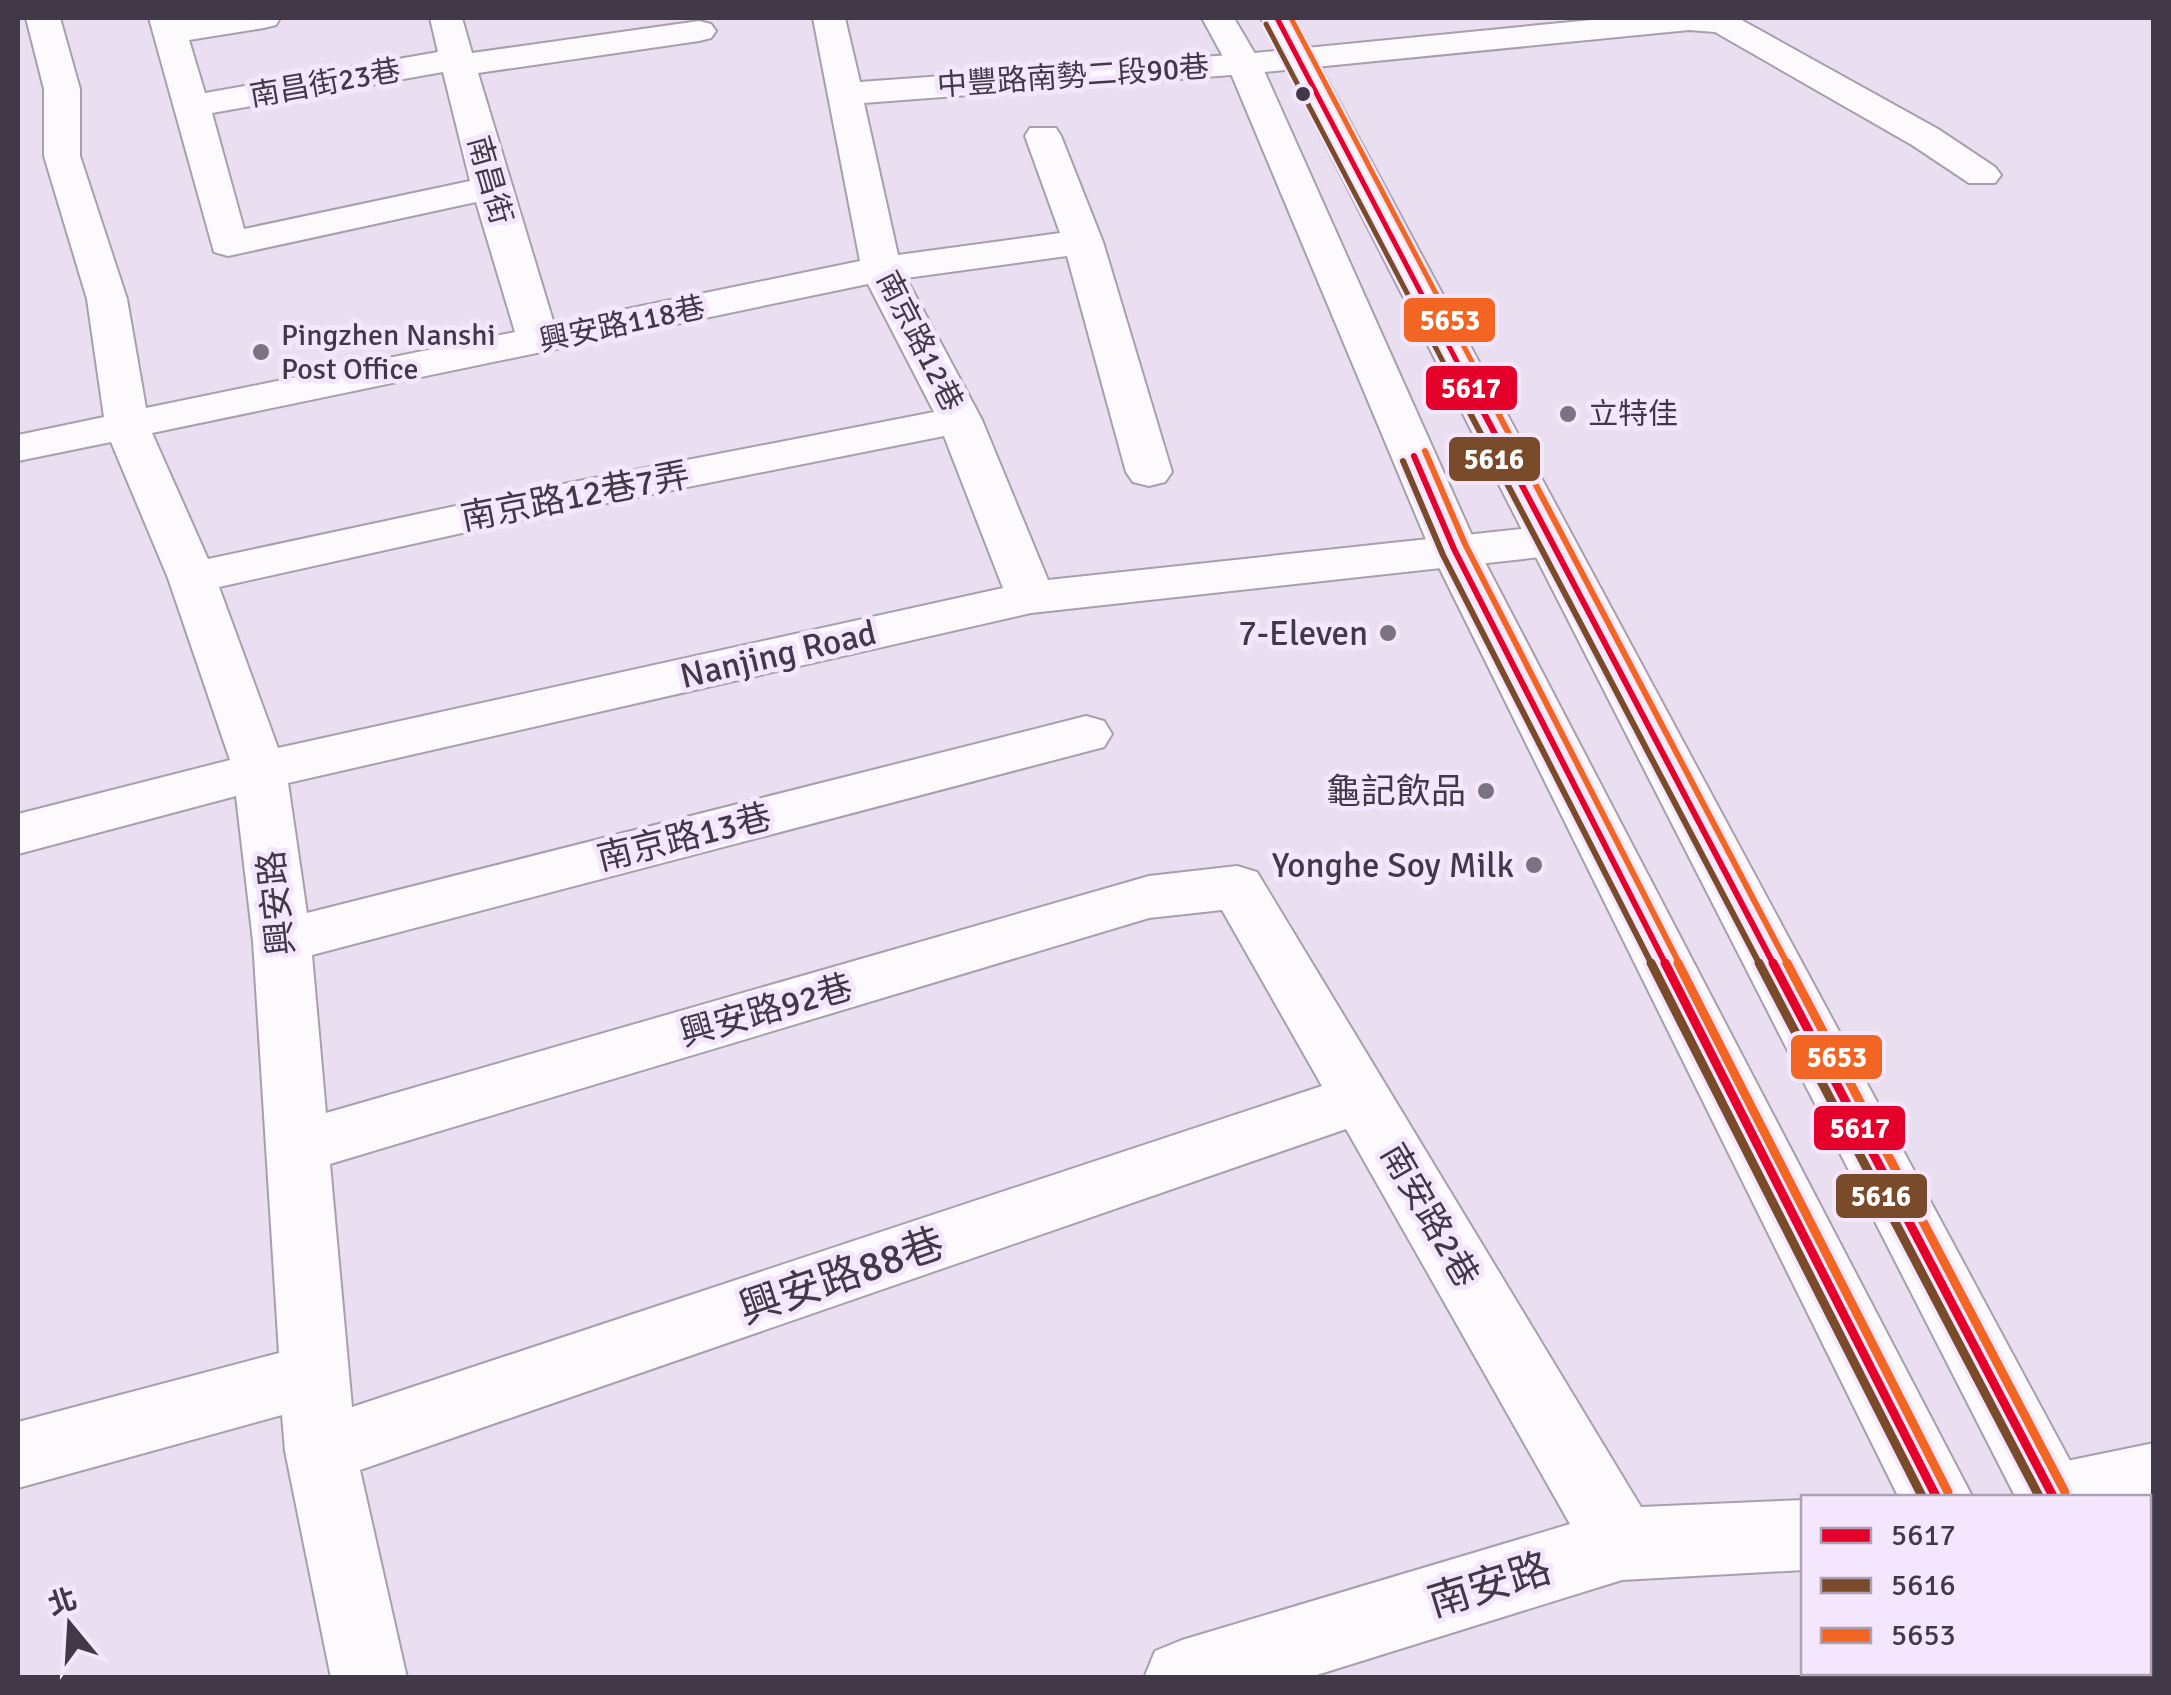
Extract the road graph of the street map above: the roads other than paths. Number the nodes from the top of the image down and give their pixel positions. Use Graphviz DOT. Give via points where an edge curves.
graph roads {
  1 [pos="43,18"];
  2 [pos="264,18"];
  3 [pos="446,18"];
  4 [pos="828,18"];
  5 [pos="1218,18"];
  6 [pos="1594,24"];
  7 [pos="168,25"];
  8 [pos="699,31"];
  9 [pos="1290,38"];
  10 [pos="459,62"];
  11 [pos="1244,64"];
  12 [pos="844,94"];
  13 [pos="192,106"];
  14 [pos="1044,136"];
  15 [pos="1982,175"];
  16 [pos="491,188"];
  17 [pos="1083,242"];
  18 [pos="882,269"];
  19 [pos="539,341"];
  20 [pos="960,420"];
  21 [pos="127,427"];
  22 [pos="18,448"];
  23 [pos="1149,472"];
  24 [pos="1550,540"];
  25 [pos="1454,550"];
  26 [pos="192,578"];
  27 [pos="1031,596"];
  28 [pos="1086,734"];
  29 [pos="260,771"];
  30 [pos="18,834"];
  31 [pos="1237,887"];
  32 [pos="282,941"];
  33 [pos="1362,1098"];
  34 [pos="297,1148"];
  35 [pos="314,1375"];
  36 [pos="320,1452"];
  37 [pos="18,1455"];
  38 [pos="2154,1477"];
  39 [pos="1935,1495"];
  40 [pos="2052,1495"];
  41 [pos="2063,1495"];
  42 [pos="1801,1534"];
  43 [pos="1622,1544"];
  44 [pos="369,1678"];
  45 [pos="1182,1678"];
  1 -- 21 [label="street, 興安路" via="62,89 47,142 107,299"];
  2 -- 7 [label="street"];
  3 -- 10 [label="street, 南昌街"];
  4 -- 12 [label="street, 南京路12巷"];
  5 -- 11 [label="street"];
  6 -- 9 [label="street, 中豐路南勢二段90巷"];
  6 -- 15 [label="street, 中豐路南勢二段90巷" via="1722,23"];
  7 -- 13 [label="street"];
  8 -- 10 [label="street, 南昌街23巷"];
  9 -- 11 [label="street, 中豐路南勢二段90巷"];
  9 -- 24 [label="street"];
  10 -- 13 [label="street, 南昌街23巷"];
  10 -- 16 [label="street, 南昌街"];
  11 -- 12 [label="street, 中豐路南勢二段90巷"];
  11 -- 25 [label="street"];
  12 -- 18 [label="street, 南京路12巷"];
  13 -- 16 [label="street" via="228,244"];
  14 -- 17 [label="street"];
  16 -- 19 [label="street, 南昌街"];
  17 -- 18 [label="street, 興安路118巷"];
  17 -- 23 [label="street"];
  18 -- 19 [label="street, 興安路118巷"];
  18 -- 20 [label="street, 南京路12巷"];
  19 -- 21 [label="street, 興安路118巷"];
  20 -- 26 [label="street, 南京路12巷7弄"];
  20 -- 27 [label="street, 南京路12巷"];
  21 -- 22 [label="street, 興安路118巷"];
  21 -- 26 [label="street, 興安路"];
  24 -- 25 [label="street, Nanjing Road"];
  24 -- 40 [label="street"];
  25 -- 27 [label="street, Nanjing Road"];
  25 -- 39 [label="street"];
  26 -- 29 [label="street, 興安路"];
  27 -- 29 [label="street, Nanjing Road"];
  28 -- 32 [label="street, 南京路13巷"];
  29 -- 30 [label="street, Nanjing Road"];
  29 -- 32 [label="street, 興安路"];
  31 -- 33 [label="street, 南安路2巷"];
  31 -- 34 [label="street, 興安路92巷" via="1150,897"];
  32 -- 34 [label="street, 興安路"];
  33 -- 36 [label="street, 興安路88巷"];
  33 -- 43 [label="street, 南安路2巷"];
  34 -- 35 [label="street, 興安路"];
  35 -- 36 [label="street, 興安路"];
  35 -- 37 [label="street"];
  36 -- 44 [label="street, 興安路"];
  38 -- 41 [label="street"];
  42 -- 43 [label="street, 南安路"];
  43 -- 45 [label="street, 南安路"];
}
